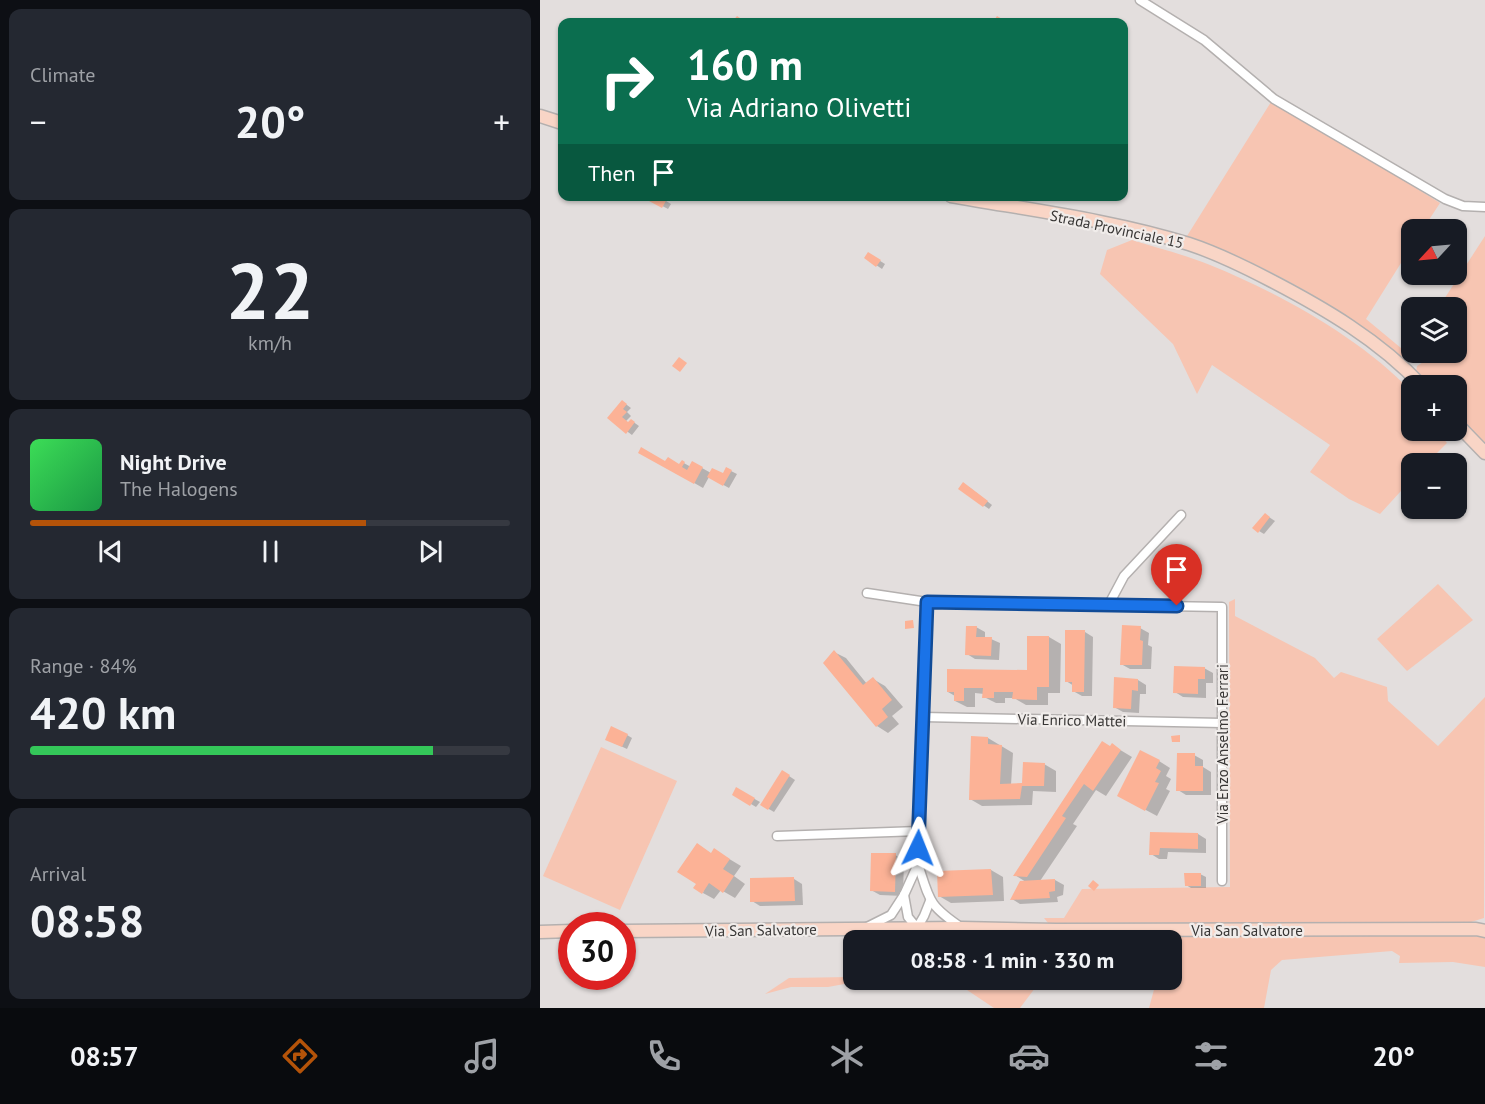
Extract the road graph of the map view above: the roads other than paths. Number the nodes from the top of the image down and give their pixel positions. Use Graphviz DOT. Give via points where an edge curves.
graph roads {
  1 [pos="1140,0"];
  2 [pos="540,116"];
  3 [pos="558,122"];
  4 [pos="979,201"];
  5 [pos="1485,207"];
  6 [pos="1410,375"];
  7 [pos="1467,434"];
  8 [pos="1485,453"];
  9 [pos="1181,515"];
  10 [pos="867,593"];
  11 [pos="927,602"];
  12 [pos="1108,606"];
  13 [pos="923,717"];
  14 [pos="1222,723"];
  15 [pos="919,831"];
  16 [pos="777,836"];
  17 [pos="918,864"];
  18 [pos="1222,880"];
  19 [pos="904,895"];
  20 [pos="930,901"];
  21 [pos="917,928"];
  22 [pos="962,928"];
  23 [pos="1482,928"];
  24 [pos="862,929"];
  25 [pos="636,931"];
  26 [pos="540,932"];
  27 [pos="558,932"];
  1 -- 5 [label="street" via="1204,40 1274,99 1445,199 1463,206"];
  2 -- 3 [label="street"];
  4 -- 6 [label="street, Strada Provinciale 15" via="1102,223 1190,244 1317,304 1370,340"];
  7 -- 8 [label="street"];
  9 -- 12 [label="street" via="1124,576"];
  10 -- 11 [label="street"];
  11 -- 12 [label="street"];
  11 -- 13 [label="street"];
  12 -- 14 [label="street, Via Enzo Anselmo Ferrari" via="1222,607"];
  13 -- 14 [label="street, Via Enrico Mattei"];
  13 -- 15 [label="street"];
  14 -- 18 [label="street, Via Enzo Anselmo Ferrari"];
  15 -- 16 [label="street"];
  15 -- 17 [label="street"];
  17 -- 19 [label="street"];
  17 -- 20 [label="street"];
  19 -- 21 [label="street" via="908,917"];
  19 -- 24 [label="street" via="891,915"];
  20 -- 21 [label="street"];
  20 -- 22 [label="street"];
  21 -- 22 [label="street, Via San Salvatore"];
  21 -- 24 [label="street, Via San Salvatore"];
  22 -- 23 [label="street, Via San Salvatore"];
  24 -- 25 [label="street, Via San Salvatore"];
  26 -- 27 [label="street"];
}
